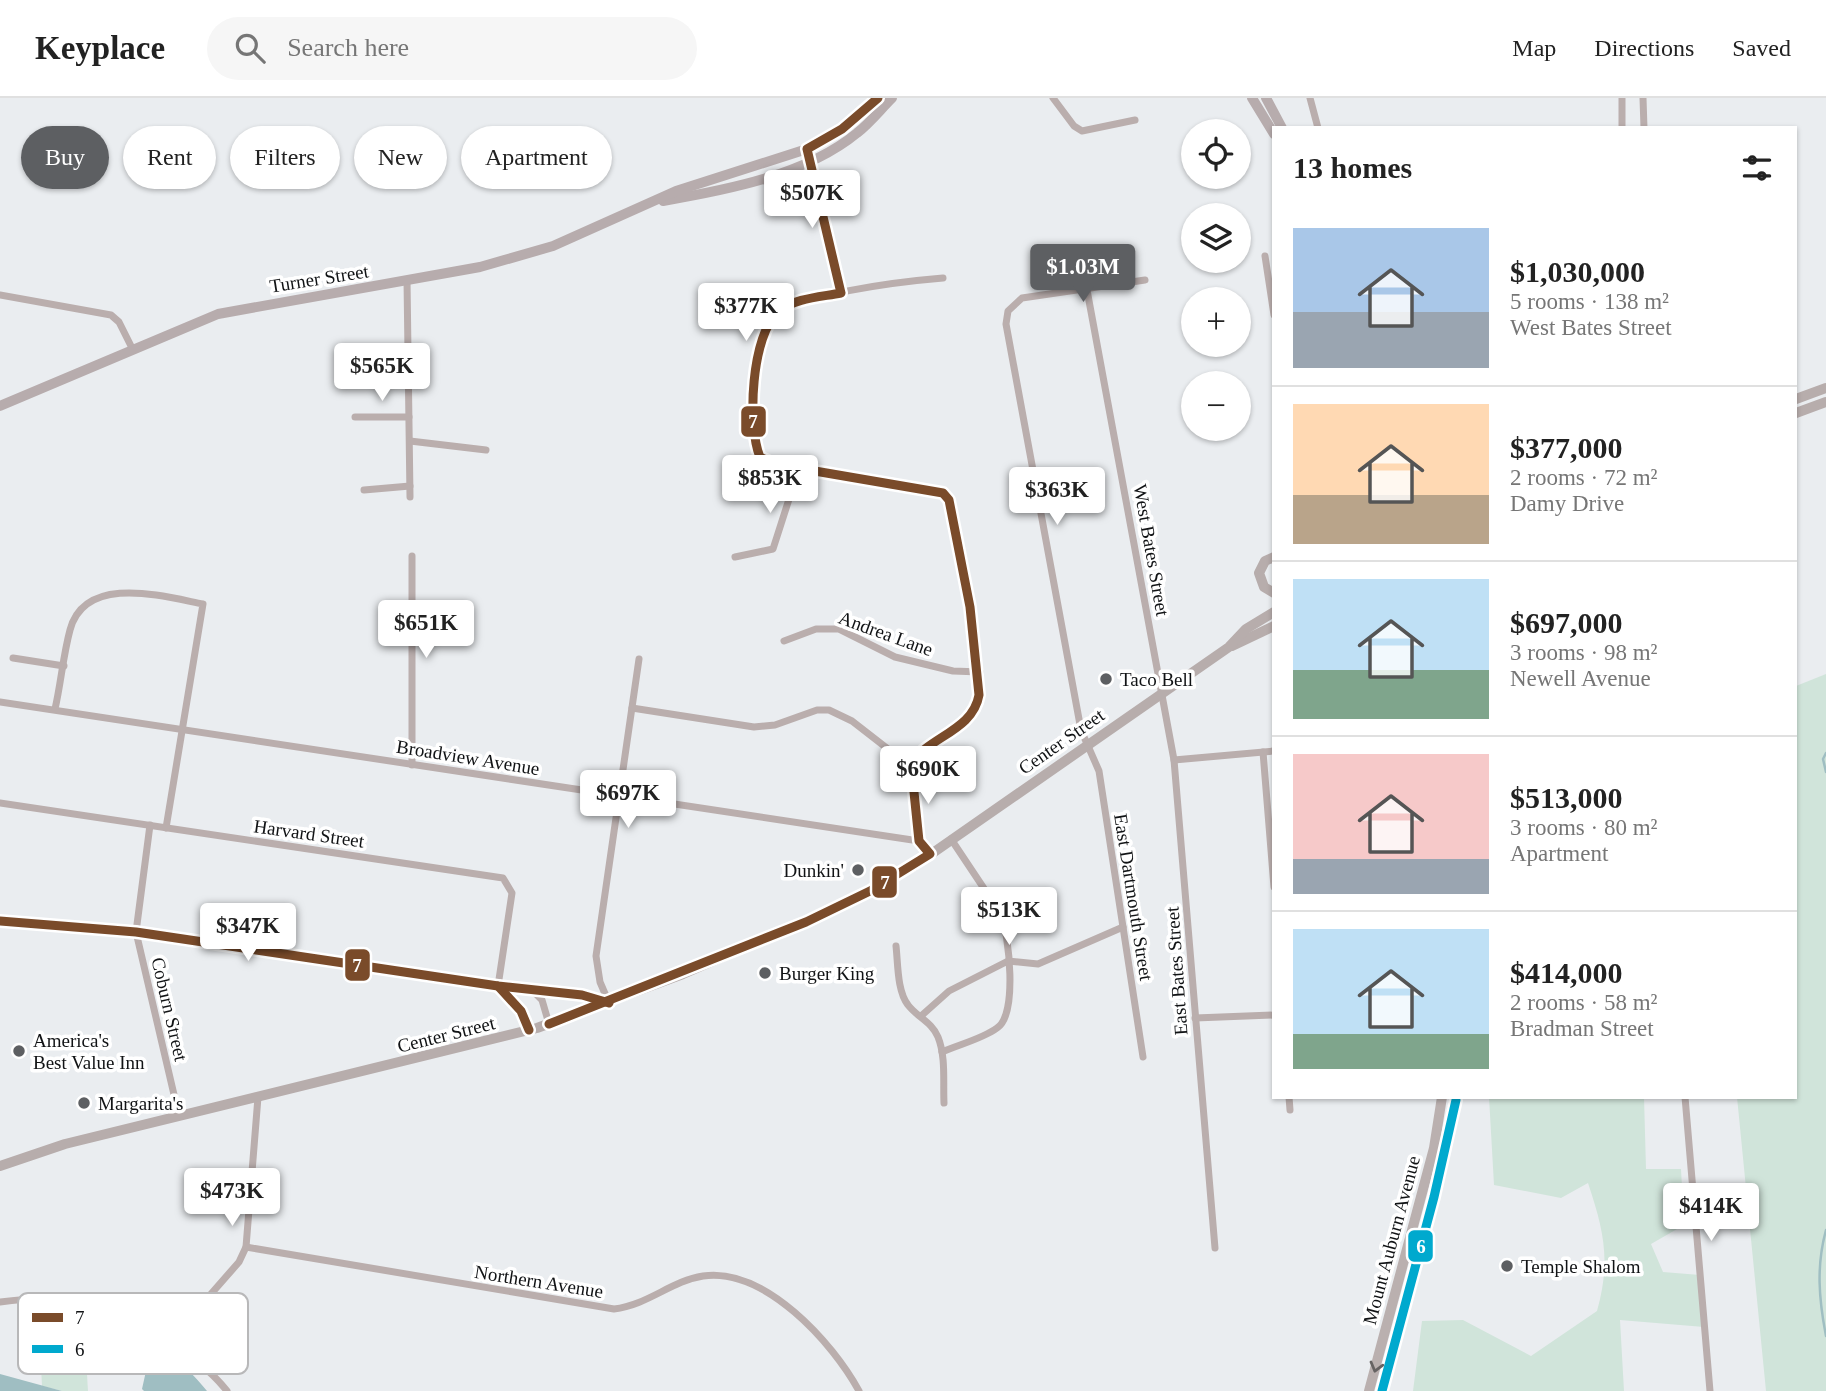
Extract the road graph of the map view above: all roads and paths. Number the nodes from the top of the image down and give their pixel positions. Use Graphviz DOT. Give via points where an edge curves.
graph roads {
  1 [pos="900,98"];
  2 [pos="1053,98"];
  3 [pos="1252,98"];
  4 [pos="1266,98"];
  5 [pos="1310,98"];
  6 [pos="1622,98"];
  7 [pos="1643,98"];
  8 [pos="885,101"];
  9 [pos="1135,120"];
  10 [pos="1281,126"];
  11 [pos="1317,126"];
  12 [pos="1622,126"];
  13 [pos="1644,126"];
  14 [pos="1272,131"];
  15 [pos="807,149"];
  16 [pos="810,161"];
  17 [pos="649,204"];
  18 [pos="1265,256"];
  19 [pos="943,278"];
  20 [pos="407,280"];
  21 [pos="1145,280"];
  22 [pos="1087,290"];
  23 [pos="841,293"];
  24 [pos="0,295"];
  25 [pos="1272,302"];
  26 [pos="133,350"];
  27 [pos="1826,388"];
  28 [pos="1797,399"];
  29 [pos="1826,402"];
  30 [pos="0,406"];
  31 [pos="1797,413"];
  32 [pos="355,417"];
  33 [pos="409,417"];
  34 [pos="410,441"];
  35 [pos="486,450"];
  36 [pos="799,468"];
  37 [pos="410,486"];
  38 [pos="364,490"];
  39 [pos="410,497"];
  40 [pos="412,556"];
  41 [pos="735,557"];
  42 [pos="1272,557"];
  43 [pos="1272,592"];
  44 [pos="1272,613"];
  45 [pos="1272,627"];
  46 [pos="784,641"];
  47 [pos="1229,647"];
  48 [pos="13,658"];
  49 [pos="639,659"];
  50 [pos="64,666"];
  51 [pos="980,672"];
  52 [pos="1161,692"];
  53 [pos="0,702"];
  54 [pos="632,708"];
  55 [pos="55,709"];
  56 [pos="182,730"];
  57 [pos="1088,743"];
  58 [pos="1272,751"];
  59 [pos="1263,752"];
  60 [pos="913,760"];
  61 [pos="1174,760"];
  62 [pos="412,765"];
  63 [pos="619,796"];
  64 [pos="0,803"];
  65 [pos="150,825"];
  66 [pos="166,828"];
  67 [pos="951,839"];
  68 [pos="919,841"];
  69 [pos="930,854"];
  70 [pos="1272,862"];
  71 [pos="0,921"];
  72 [pos="1123,928"];
  73 [pos="136,932"];
  74 [pos="896,946"];
  75 [pos="1009,961"];
  76 [pos="498,986"];
  77 [pos="529,989"];
  78 [pos="609,1003"];
  79 [pos="1272,1014"];
  80 [pos="921,1016"];
  81 [pos="1195,1018"];
  82 [pos="549,1024"];
  83 [pos="529,1030"];
  84 [pos="942,1052"];
  85 [pos="1143,1057"];
  86 [pos="258,1097"];
  87 [pos="1289,1099"];
  88 [pos="1443,1099"];
  89 [pos="1455,1099"];
  90 [pos="1685,1099"];
  91 [pos="944,1103"];
  92 [pos="1290,1110"];
  93 [pos="178,1116"];
  94 [pos="0,1166"];
  95 [pos="246,1247"];
  96 [pos="1215,1248"];
  97 [pos="212,1293"];
  98 [pos="18,1300"];
  99 [pos="0,1301"];
  100 [pos="211,1374"];
  101 [pos="227,1391"];
  102 [pos="859,1391"];
  103 [pos="1369,1391"];
  104 [pos="1381,1391"];
  105 [pos="1710,1391"];
  1 -- 8 [label="main road"];
  2 -- 9 [label="street" via="1082,131"];
  3 -- 14 [label="main road"];
  4 -- 10 [label="main road"];
  5 -- 11 [label="street"];
  6 -- 12 [label="street"];
  7 -- 13 [label="street"];
  8 -- 15 [label="main road, Turner Street"];
  8 -- 16 [label="main road, Turner Street" via="856,134"];
  15 -- 16 [label="street"];
  15 -- 17 [label="main road, Turner Street"];
  16 -- 17 [label="main road, Turner Street"];
  16 -- 23 [label="street"];
  17 -- 20 [label="main road, Turner Street" via="529,254"];
  18 -- 25 [label="street"];
  19 -- 23 [label="street"];
  20 -- 26 [label="main road, Turner Street" via="218,314"];
  20 -- 33 [label="street"];
  21 -- 22 [label="street"];
  22 -- 52 [label="street, West Bates Street"];
  22 -- 57 [label="street, East Dartmouth Street" via="1022,298 1007,316"];
  23 -- 36 [label="street" via="781,309 762,334 755,422 759,456"];
  24 -- 26 [label="street" via="111,315"];
  26 -- 30 [label="main road, Turner Street"];
  27 -- 28 [label="highway"];
  29 -- 31 [label="highway"];
  32 -- 33 [label="street"];
  33 -- 34 [label="street"];
  34 -- 35 [label="street"];
  34 -- 37 [label="street"];
  36 -- 41 [label="street" via="773,549"];
  36 -- 51 [label="street" via="945,495 952,509"];
  37 -- 38 [label="street"];
  37 -- 39 [label="street"];
  40 -- 62 [label="street"];
  42 -- 43 [label="highway" via="1259,573 1264,587"];
  44 -- 47 [label="highway, Center Street" via="1246,629"];
  45 -- 47 [label="highway, Center Street"];
  46 -- 51 [label="street, Andrea Lane" via="816,629 839,629 895,657 953,671"];
  47 -- 52 [label="highway, Center Street"];
  48 -- 50 [label="street"];
  49 -- 54 [label="street"];
  50 -- 55 [label="street"];
  50 -- 56 [label="street" via="74,621 107,593 203,604"];
  51 -- 60 [label="street" via="977,709"];
  52 -- 57 [label="highway, Center Street"];
  52 -- 61 [label="street, East Bates Street"];
  53 -- 55 [label="street, Broadview Avenue"];
  54 -- 60 [label="street" via="754,727 829,710"];
  54 -- 63 [label="street"];
  55 -- 56 [label="street, Broadview Avenue"];
  56 -- 62 [label="street, Broadview Avenue"];
  56 -- 66 [label="street"];
  57 -- 67 [label="highway, Center Street"];
  57 -- 72 [label="street, East Dartmouth Street" via="1099,771"];
  58 -- 59 [label="street"];
  59 -- 61 [label="street"];
  59 -- 70 [label="street"];
  60 -- 68 [label="street"];
  61 -- 81 [label="street, East Bates Street"];
  62 -- 63 [label="street, Broadview Avenue"];
  63 -- 68 [label="street, Broadview Avenue"];
  63 -- 78 [label="street" via="596,956"];
  64 -- 65 [label="street, Harvard Street"];
  65 -- 66 [label="street, Harvard Street"];
  65 -- 73 [label="street, Coburn Street"];
  66 -- 76 [label="street, Harvard Street" via="503,878 512,893"];
  67 -- 69 [label="highway, Center Street"];
  67 -- 75 [label="street" via="1001,914"];
  68 -- 69 [label="street"];
  69 -- 78 [label="highway, Center Street" via="823,914"];
  71 -- 73 [label="street"];
  72 -- 75 [label="street" via="1038,964"];
  72 -- 85 [label="street, East Dartmouth Street"];
  73 -- 76 [label="street"];
  73 -- 93 [label="street, Coburn Street"];
  74 -- 80 [label="street" via="902,992 907,1004"];
  75 -- 80 [label="street" via="949,991"];
  75 -- 84 [label="street" via="1007,1016 999,1028"];
  76 -- 77 [label="street"];
  76 -- 83 [label="street" via="521,1011"];
  77 -- 78 [label="street"];
  77 -- 82 [label="street" via="541,998"];
  78 -- 82 [label="highway, Center Street"];
  79 -- 81 [label="street"];
  80 -- 84 [label="street" via="933,1027"];
  81 -- 96 [label="street, East Bates Street"];
  82 -- 83 [label="highway, Center Street"];
  83 -- 86 [label="highway, Center Street"];
  84 -- 91 [label="street"];
  86 -- 93 [label="highway, Center Street"];
  86 -- 95 [label="street"];
  87 -- 92 [label="street"];
  88 -- 103 [label="main road, Mount Auburn Avenue, one-way"];
  89 -- 104 [label="main road, Mount Auburn Avenue" via="1431,1208"];
  90 -- 105 [label="street"];
  93 -- 94 [label="highway, Center Street" via="65,1144"];
  95 -- 97 [label="street"];
  95 -- 102 [label="street, Northern Avenue" via="596,1308 633,1306 703,1276 744,1280 782,1305 833,1350"];
  98 -- 99 [label="street"];
  100 -- 101 [label="street"];
}
